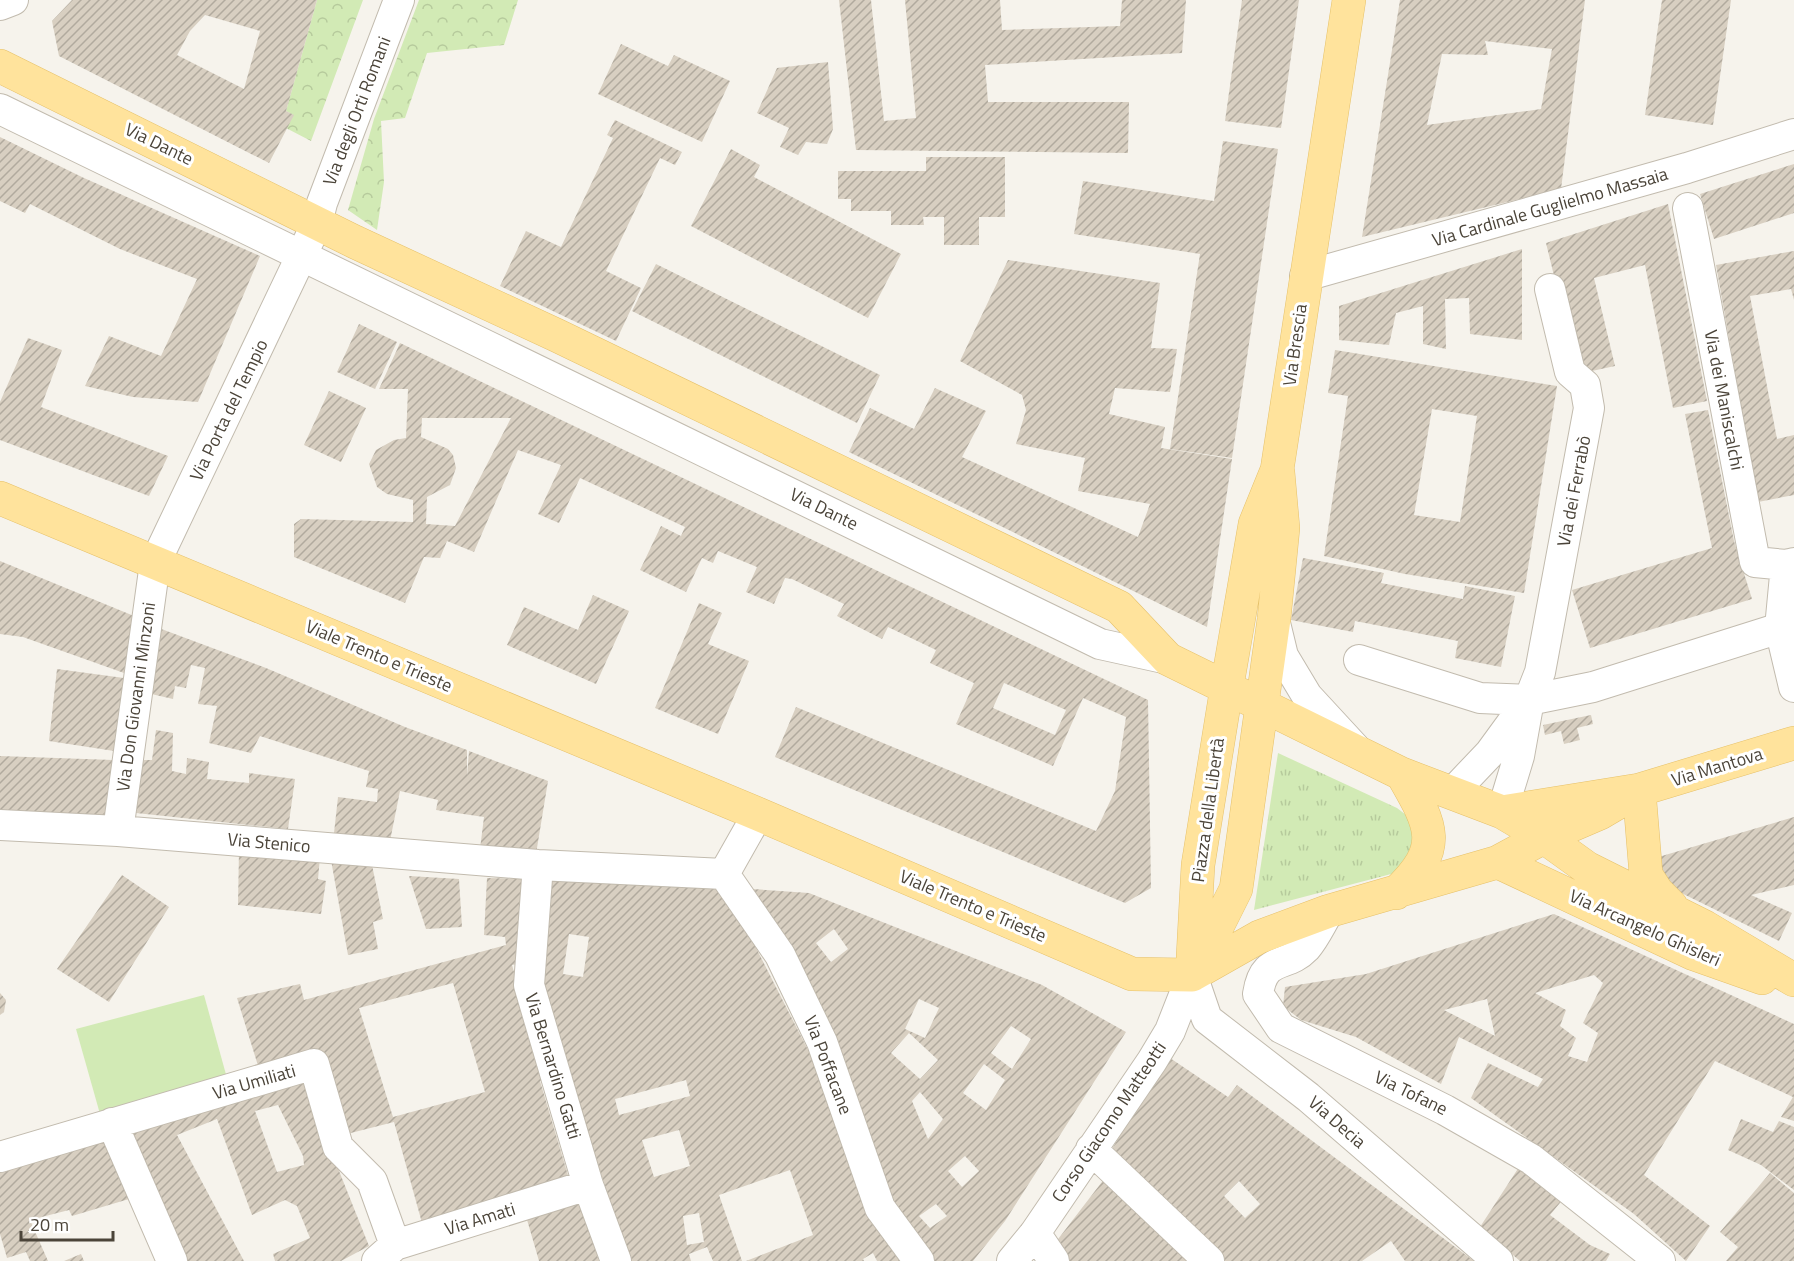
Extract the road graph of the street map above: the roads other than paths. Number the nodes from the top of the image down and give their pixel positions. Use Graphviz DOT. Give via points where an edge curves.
graph roads {
  1 [pos="13,0"];
  2 [pos="399,0"];
  3 [pos="1349,0"];
  4 [pos="0,5"];
  5 [pos="0,66"];
  6 [pos="0,109"];
  7 [pos="1794,134"];
  8 [pos="1688,208"];
  9 [pos="317,223"];
  10 [pos="302,256"];
  11 [pos="1305,276"];
  12 [pos="1550,289"];
  13 [pos="556,335"];
  14 [pos="486,345"];
  15 [pos="1277,471"];
  16 [pos="0,498"];
  17 [pos="155,563"];
  18 [pos="1790,564"];
  19 [pos="1275,619"];
  20 [pos="1780,628"];
  21 [pos="1168,659"];
  22 [pos="1359,660"];
  23 [pos="1227,686"];
  24 [pos="1794,687"];
  25 [pos="1529,700"];
  26 [pos="1263,705"];
  27 [pos="1794,743"];
  28 [pos="1359,753"];
  29 [pos="1402,774"];
  30 [pos="1639,790"];
  31 [pos="1452,793"];
  32 [pos="1502,812"];
  33 [pos="758,814"];
  34 [pos="0,825"];
  35 [pos="118,831"];
  36 [pos="1544,837"];
  37 [pos="1498,862"];
  38 [pos="538,866"];
  39 [pos="724,874"];
  40 [pos="1396,893"];
  41 [pos="1329,911"];
  42 [pos="1679,914"];
  43 [pos="1192,975"];
  44 [pos="1794,980"];
  45 [pos="1794,989"];
  46 [pos="1336,1057"];
  47 [pos="1308,1097"];
  48 [pos="112,1123"];
  49 [pos="1091,1149"];
  50 [pos="0,1158"];
  51 [pos="588,1185"];
  52 [pos="1035,1233"];
  53 [pos="388,1255"];
  54 [pos="171,1261"];
  55 [pos="616,1261"];
  56 [pos="919,1261"];
  57 [pos="1012,1261"];
  58 [pos="1054,1261"];
  59 [pos="1209,1261"];
  60 [pos="1498,1261"];
  61 [pos="1660,1261"];
  1 -- 4 [label="street"];
  2 -- 9 [label="street, Via degli Orti Romani"];
  3 -- 11 [label="main road, Via Brescia"];
  5 -- 9 [label="main road, Via Dante"];
  6 -- 10 [label="street, Via Dante"];
  7 -- 11 [label="street, Via Cardinale Guglielmo Massaia"];
  8 -- 18 [label="street, Via dei Maniscalchi" via="1755,562"];
  9 -- 10 [label="street"];
  9 -- 13 [label="main road, Via Dante"];
  10 -- 14 [label="street, Via Dante"];
  10 -- 17 [label="street, Via Porta del Tempio"];
  11 -- 15 [label="main road, Via Brescia"];
  12 -- 25 [label="street, Via dei Ferrabò" via="1570,372 1585,385 1589,408 1540,672"];
  13 -- 14 [label="street"];
  13 -- 21 [label="main road, Via Dante" via="1119,607"];
  14 -- 21 [label="street, Via Dante" via="1100,644"];
  15 -- 19 [label="main road" via="1283,528"];
  15 -- 23 [label="main road, Via Brescia" via="1254,524"];
  16 -- 17 [label="main road, Viale Trento e Trieste"];
  17 -- 33 [label="main road, Viale Trento e Trieste"];
  17 -- 35 [label="street, Via Don Giovanni Minzoni"];
  18 -- 20 [label="street"];
  19 -- 26 [label="main road"];
  19 -- 28 [label="street" via="1283,656 1307,696"];
  20 -- 24 [label="street"];
  20 -- 25 [label="street" via="1593,687"];
  21 -- 23 [label="main road, Via Dante"];
  22 -- 25 [label="street" via="1480,698"];
  23 -- 26 [label="main road"];
  23 -- 43 [label="main road, Piazza della Libertà" via="1198,865"];
  25 -- 31 [label="street, Via dei Ferrabò" via="1490,753"];
  25 -- 32 [label="street, Via dei Ferrabò" via="1519,756"];
  26 -- 28 [label="main road"];
  26 -- 43 [label="main road" via="1236,889"];
  27 -- 30 [label="main road, Via Mantova"];
  28 -- 29 [label="main road"];
  29 -- 31 [label="main road"];
  29 -- 40 [label="main road" via="1420,807 1429,837 1417,873"];
  30 -- 32 [label="main road, Via Mantova"];
  30 -- 36 [label="main road, Via Mantova" via="1600,813"];
  30 -- 42 [label="main road, Via Arcangelo Ghisleri" via="1646,875"];
  31 -- 32 [label="main road"];
  32 -- 36 [label="main road, Via Arcangelo Ghisleri"];
  33 -- 39 [label="street"];
  33 -- 43 [label="main road, Viale Trento e Trieste" via="1132,974"];
  34 -- 35 [label="street, Via Stenico"];
  35 -- 38 [label="street, Via Stenico"];
  36 -- 37 [label="main road, Via Mantova"];
  36 -- 42 [label="main road, Via Arcangelo Ghisleri" via="1587,868"];
  37 -- 40 [label="main road"];
  37 -- 45 [label="main road, Via Arcangelo Ghisleri" via="1694,954"];
  38 -- 39 [label="street"];
  38 -- 51 [label="street, Via Bernardino Gatti" via="529,985"];
  39 -- 56 [label="street, Via Poffacane" via="780,955 822,1042 880,1208"];
  40 -- 41 [label="main road"];
  41 -- 43 [label="main road" via="1259,938"];
  41 -- 46 [label="street, Via Tofane" via="1305,949 1273,965 1261,976 1258,994 1281,1028"];
  42 -- 44 [label="main road, Via Arcangelo Ghisleri"];
  43 -- 47 [label="street, Via Decia" via="1207,1019"];
  43 -- 49 [label="street, Corso Giacomo Matteotti" via="1170,1031"];
  46 -- 47 [label="street"];
  46 -- 61 [label="street, Via Tofane" via="1445,1110 1531,1159"];
  47 -- 60 [label="street, Via Decia"];
  48 -- 50 [label="street, Via Umiliati"];
  48 -- 53 [label="street, Via Umiliati" via="314,1065 338,1148 372,1181"];
  48 -- 54 [label="street"];
  49 -- 52 [label="street, Corso Giacomo Matteotti"];
  49 -- 59 [label="street"];
  51 -- 53 [label="street, Via Amati"];
  51 -- 55 [label="street, Via Bernardino Gatti"];
  52 -- 57 [label="street, Corso Giacomo Matteotti"];
  52 -- 58 [label="street"];
}
